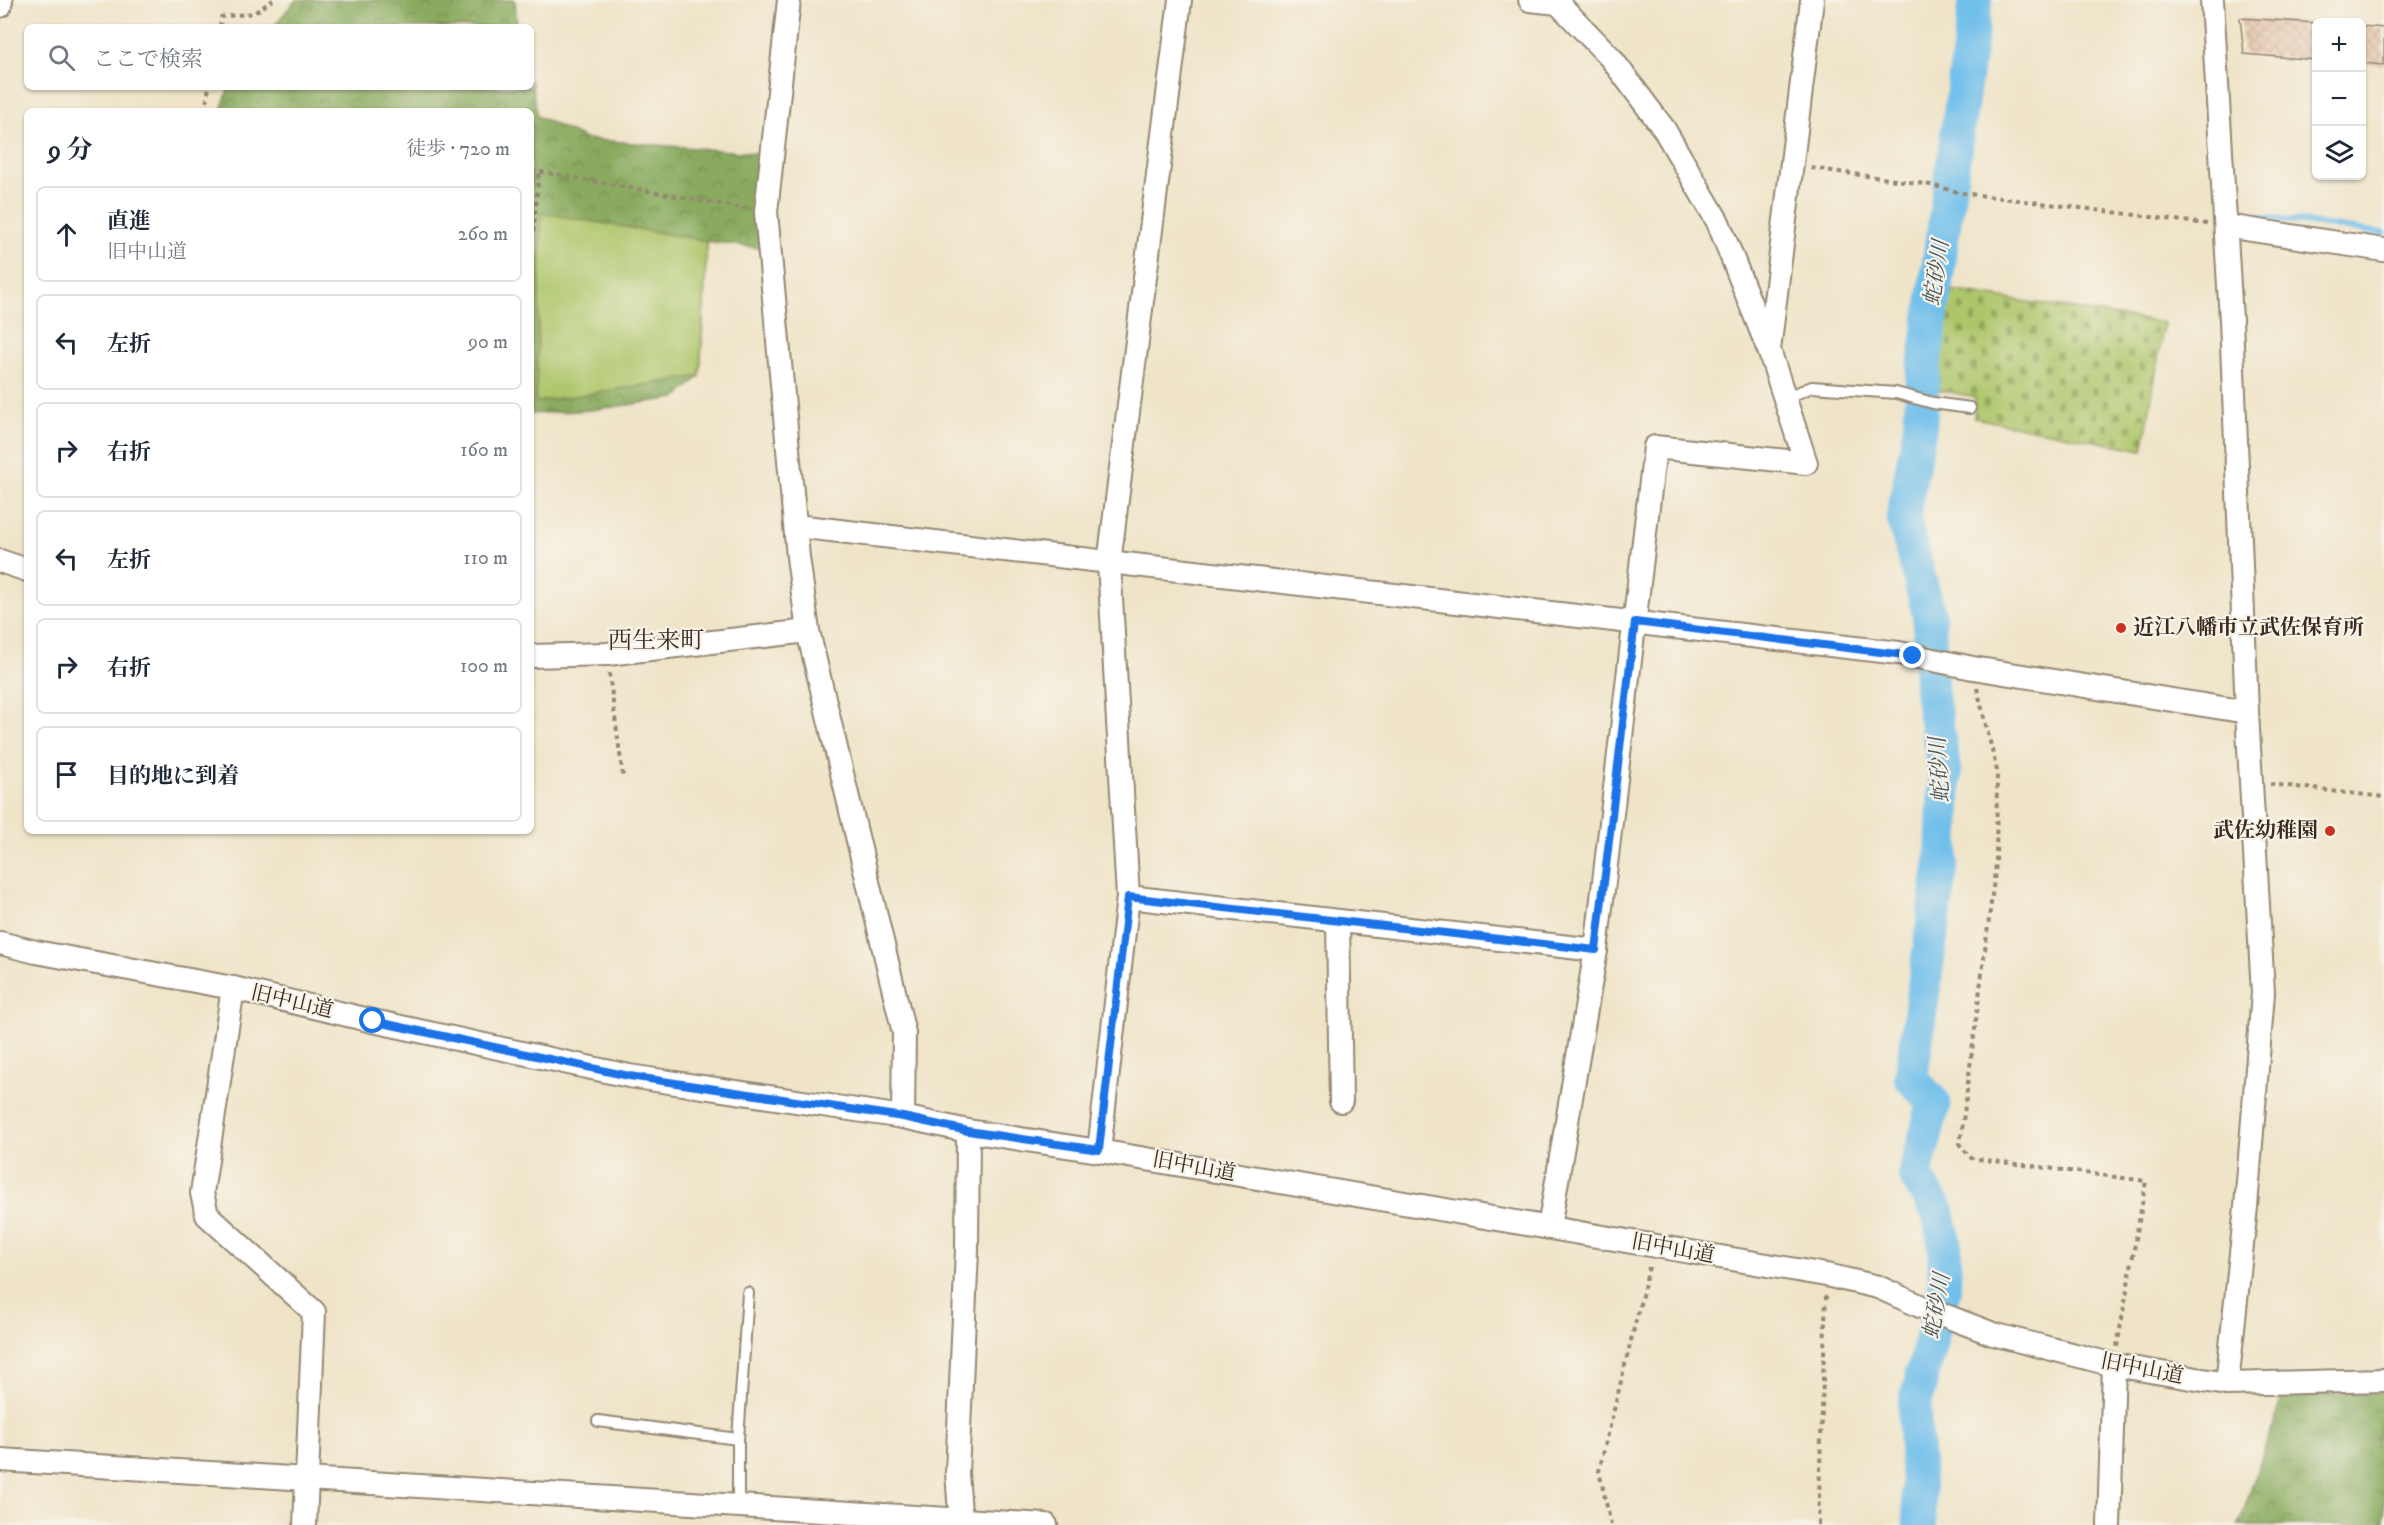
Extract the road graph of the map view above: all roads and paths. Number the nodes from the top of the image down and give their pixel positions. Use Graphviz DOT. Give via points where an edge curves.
graph roads {
  1 [pos="1,0"];
  2 [pos="273,0"];
  3 [pos="789,0"];
  4 [pos="1180,0"];
  5 [pos="1530,0"];
  6 [pos="1812,0"];
  7 [pos="2212,0"];
  8 [pos="0,6"];
  9 [pos="220,24"];
  10 [pos="208,90"];
  11 [pos="206,108"];
  12 [pos="1793,165"];
  13 [pos="534,170"];
  14 [pos="539,171"];
  15 [pos="766,212"];
  16 [pos="534,226"];
  17 [pos="2226,226"];
  18 [pos="2384,250"];
  19 [pos="1769,350"];
  20 [pos="1785,398"];
  21 [pos="1970,408"];
  22 [pos="796,526"];
  23 [pos="0,561"];
  24 [pos="1109,563"];
  25 [pos="24,569"];
  26 [pos="1635,622"];
  27 [pos="808,631"];
  28 [pos="607,654"];
  29 [pos="534,656"];
  30 [pos="1973,668"];
  31 [pos="2247,712"];
  32 [pos="623,776"];
  33 [pos="2251,782"];
  34 [pos="2384,796"];
  35 [pos="1128,897"];
  36 [pos="1338,921"];
  37 [pos="0,943"];
  38 [pos="1596,950"];
  39 [pos="233,988"];
  40 [pos="1341,1101"];
  41 [pos="903,1117"];
  42 [pos="968,1131"];
  43 [pos="1099,1150"];
  44 [pos="1549,1228"];
  45 [pos="1654,1245"];
  46 [pos="1826,1275"];
  47 [pos="748,1293"];
  48 [pos="2114,1365"];
  49 [pos="2384,1380"];
  50 [pos="2227,1384"];
  51 [pos="598,1421"];
  52 [pos="738,1439"];
  53 [pos="0,1460"];
  54 [pos="309,1479"];
  55 [pos="738,1506"];
  56 [pos="961,1522"];
  57 [pos="305,1525"];
  58 [pos="1046,1525"];
  59 [pos="1611,1525"];
  60 [pos="1818,1525"];
  61 [pos="2109,1525"];
  1 -- 8 [label="street"];
  2 -- 9 [label="path" via="254,13 221,17"];
  3 -- 15 [label="street"];
  4 -- 24 [label="street"];
  5 -- 19 [label="street" via="1558,3 1611,58 1664,129 1718,222"];
  6 -- 12 [label="street"];
  7 -- 17 [label="street"];
  10 -- 11 [label="path"];
  12 -- 17 [label="path" via="1962,192"];
  12 -- 19 [label="street"];
  13 -- 14 [label="path"];
  14 -- 15 [label="path"];
  14 -- 16 [label="path"];
  15 -- 22 [label="street"];
  17 -- 18 [label="street"];
  17 -- 31 [label="street"];
  19 -- 20 [label="street"];
  20 -- 21 [label="lane" via="1812,387 1896,393"];
  20 -- 26 [label="street" via="1806,463 1655,447"];
  22 -- 24 [label="street"];
  22 -- 27 [label="street"];
  23 -- 25 [label="street"];
  24 -- 26 [label="street"];
  24 -- 35 [label="street"];
  26 -- 30 [label="street" via="1913,656"];
  26 -- 38 [label="street"];
  27 -- 28 [label="street"];
  27 -- 41 [label="street" via="904,1033"];
  28 -- 29 [label="street"];
  28 -- 32 [label="path"];
  30 -- 31 [label="street"];
  30 -- 48 [label="path" via="1997,771 1996,864 1960,1145 1971,1158 2146,1181"];
  31 -- 33 [label="street"];
  33 -- 34 [label="path"];
  33 -- 50 [label="street" via="2263,993"];
  35 -- 36 [label="street"];
  35 -- 43 [label="street"];
  36 -- 38 [label="street"];
  36 -- 40 [label="street"];
  37 -- 39 [label="street, 旧中山道"];
  38 -- 44 [label="street"];
  39 -- 41 [label="street, 旧中山道" via="629,1076"];
  39 -- 54 [label="street" via="202,1193 207,1215 314,1312"];
  41 -- 42 [label="street, 旧中山道"];
  42 -- 43 [label="street, 旧中山道"];
  42 -- 56 [label="street" via="957,1473"];
  43 -- 44 [label="street, 旧中山道"];
  44 -- 45 [label="street, 旧中山道"];
  45 -- 46 [label="street, 旧中山道"];
  45 -- 59 [label="path" via="1599,1471"];
  46 -- 48 [label="street, 旧中山道" via="1878,1287 1993,1334"];
  46 -- 60 [label="path"];
  47 -- 52 [label="lane"];
  48 -- 50 [label="street, 旧中山道"];
  48 -- 61 [label="street"];
  49 -- 50 [label="street, 旧中山道"];
  51 -- 52 [label="lane"];
  52 -- 55 [label="lane"];
  53 -- 54 [label="street"];
  54 -- 55 [label="street"];
  54 -- 57 [label="street"];
  55 -- 56 [label="street"];
  56 -- 58 [label="street"];
}
